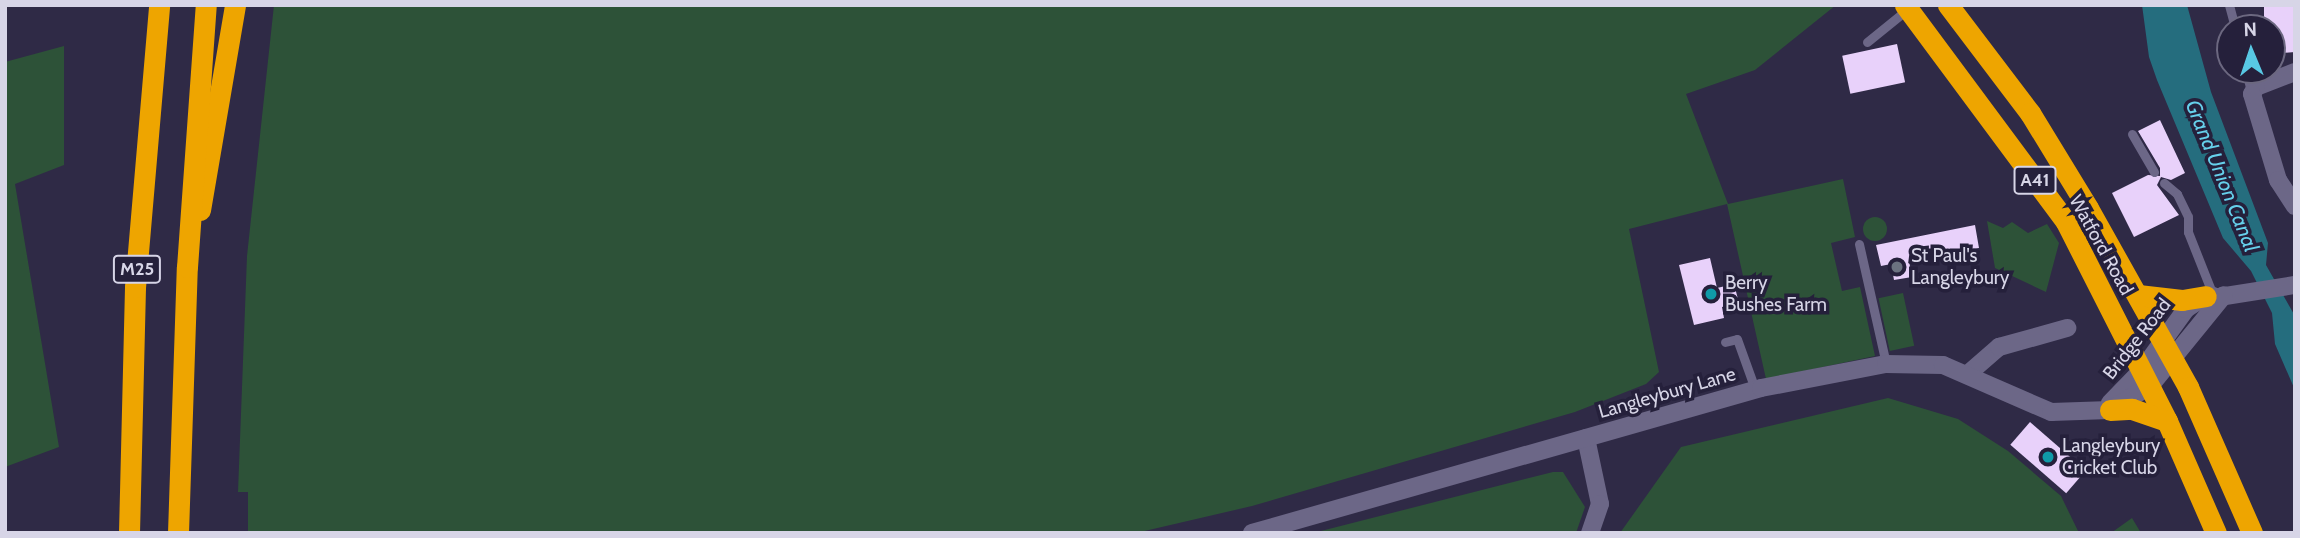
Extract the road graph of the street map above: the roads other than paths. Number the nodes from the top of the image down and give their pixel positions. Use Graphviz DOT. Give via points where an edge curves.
graph roads {
  1 [pos="159,5"];
  2 [pos="206,5"];
  3 [pos="235,5"];
  4 [pos="1948,5"];
  5 [pos="1908,6"];
  6 [pos="1867,42"];
  7 [pos="2295,72"];
  8 [pos="2250,84"];
  9 [pos="2252,94"];
  10 [pos="2132,134"];
  11 [pos="2154,173"];
  12 [pos="2164,183"];
  13 [pos="2295,206"];
  14 [pos="1859,244"];
  15 [pos="187,267"];
  16 [pos="2295,285"];
  17 [pos="2138,295"];
  18 [pos="2224,295"];
  19 [pos="2067,328"];
  20 [pos="1725,342"];
  21 [pos="2169,351"];
  22 [pos="1886,364"];
  23 [pos="1969,373"];
  24 [pos="2146,378"];
  25 [pos="1755,389"];
  26 [pos="2103,410"];
  27 [pos="2167,421"];
  28 [pos="1586,438"];
  29 [pos="129,533"];
  30 [pos="178,533"];
  31 [pos="1252,533"];
  32 [pos="1590,533"];
  33 [pos="2216,533"];
  34 [pos="2252,533"];
  1 -- 29 [label="highway, M25" via="135,287"];
  2 -- 15 [label="highway, M25"];
  3 -- 15 [label="highway, M25" via="213,155"];
  4 -- 17 [label="highway, Watford Road / A41" via="2030,113"];
  5 -- 6 [label="lane"];
  5 -- 24 [label="highway, Watford Road / A41" via="2066,222"];
  7 -- 9 [label="street" via="2256,87"];
  8 -- 9 [label="lane"];
  9 -- 13 [label="street" via="2278,180"];
  10 -- 11 [label="lane"];
  12 -- 18 [label="lane" via="2177,194 2188,217 2188,232 2211,290"];
  14 -- 22 [label="lane"];
  15 -- 30 [label="highway, M25"];
  16 -- 18 [label="street"];
  17 -- 18 [label="highway" via="2182,299"];
  17 -- 21 [label="highway, Watford Road / A41"];
  18 -- 21 [label="street, Bridge Road" via="2186,309"];
  19 -- 23 [label="street" via="2000,347"];
  20 -- 25 [label="lane" via="1737,339"];
  21 -- 24 [label="street, Bridge Road"];
  21 -- 34 [label="highway, Watford Road / A41"];
  22 -- 23 [label="street, Langleybury Lane" via="1943,365"];
  22 -- 25 [label="street, Langleybury Lane"];
  23 -- 26 [label="street, Langleybury Lane" via="2051,412"];
  24 -- 26 [label="street, Bridge Road"];
  24 -- 27 [label="highway, Watford Road / A41"];
  25 -- 28 [label="street, Langleybury Lane"];
  26 -- 27 [label="highway" via="2132,409"];
  27 -- 33 [label="highway, Watford Road / A41"];
  28 -- 31 [label="street, Langleybury Lane"];
  28 -- 32 [label="street" via="1600,504"];
}
